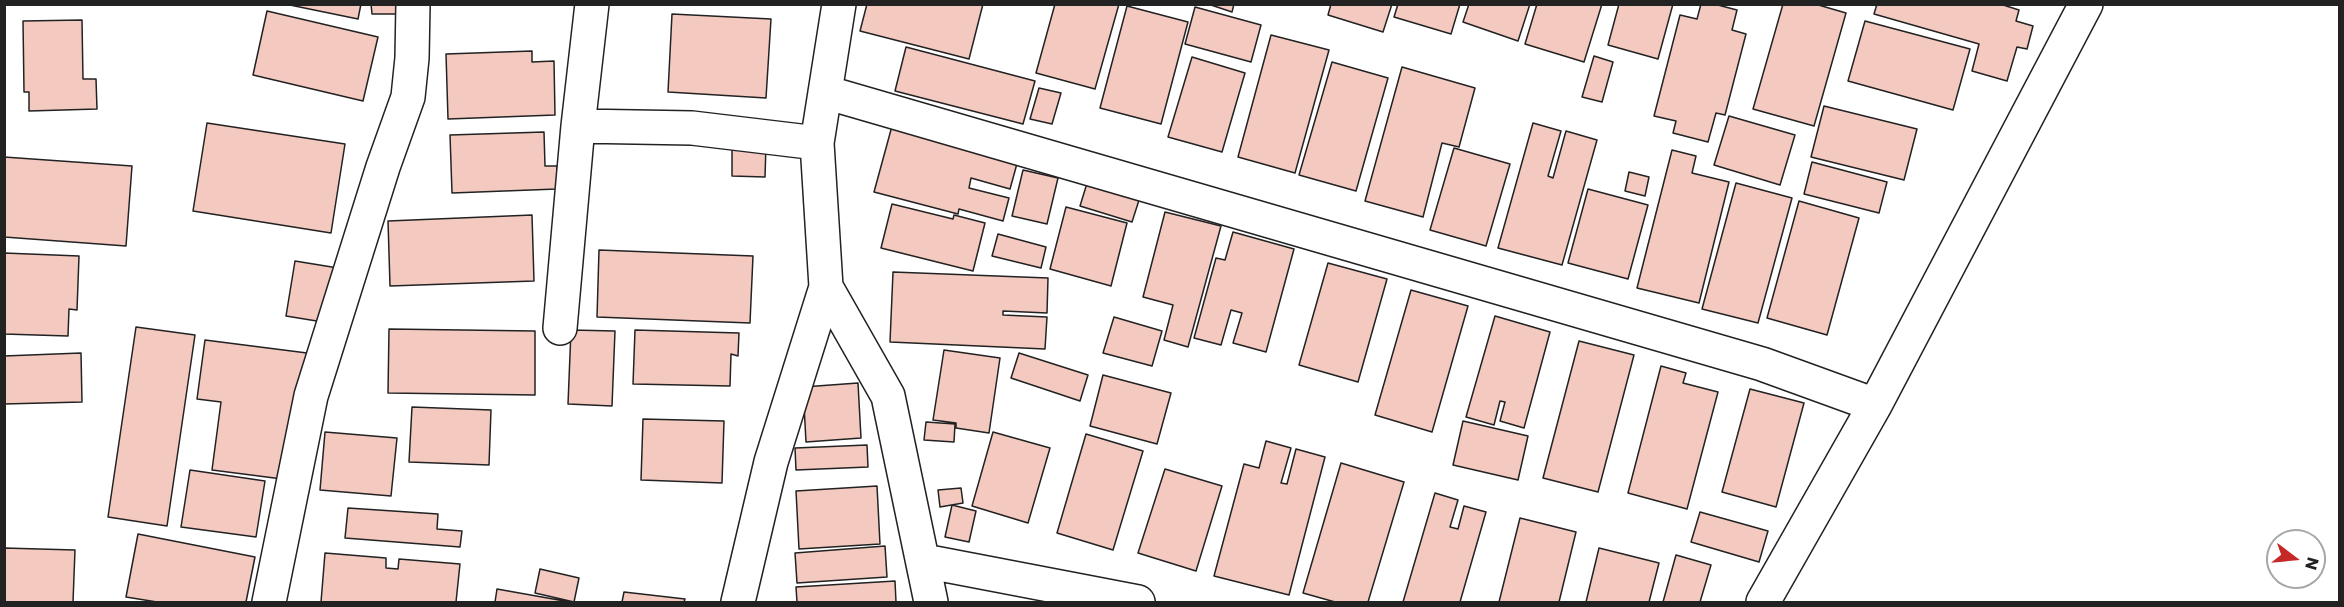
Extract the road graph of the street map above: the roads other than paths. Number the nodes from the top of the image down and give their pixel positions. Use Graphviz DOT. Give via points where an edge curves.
graph roads {
  1 [pos="413,4"];
  2 [pos="592,4"];
  3 [pos="839,4"];
  4 [pos="2086,4"];
  5 [pos="825,92"];
  6 [pos="578,126"];
  7 [pos="817,143"];
  8 [pos="826,286"];
  9 [pos="560,328"];
  10 [pos="1875,405"];
  11 [pos="924,561"];
  12 [pos="269,603"];
  13 [pos="738,603"];
  14 [pos="931,603"];
  15 [pos="1138,603"];
  16 [pos="1763,603"];
  1 -- 12 [label="street" via="408,97 311,396"];
  2 -- 6 [label="street"];
  3 -- 5 [label="street"];
  4 -- 10 [label="street"];
  5 -- 7 [label="street"];
  5 -- 10 [label="street" via="1762,364"];
  6 -- 7 [label="street" via="692,128"];
  6 -- 9 [label="street"];
  7 -- 8 [label="street"];
  8 -- 11 [label="street" via="888,396"];
  8 -- 13 [label="street" via="771,462"];
  10 -- 16 [label="street"];
  11 -- 14 [label="street"];
  11 -- 15 [label="street"];
}
